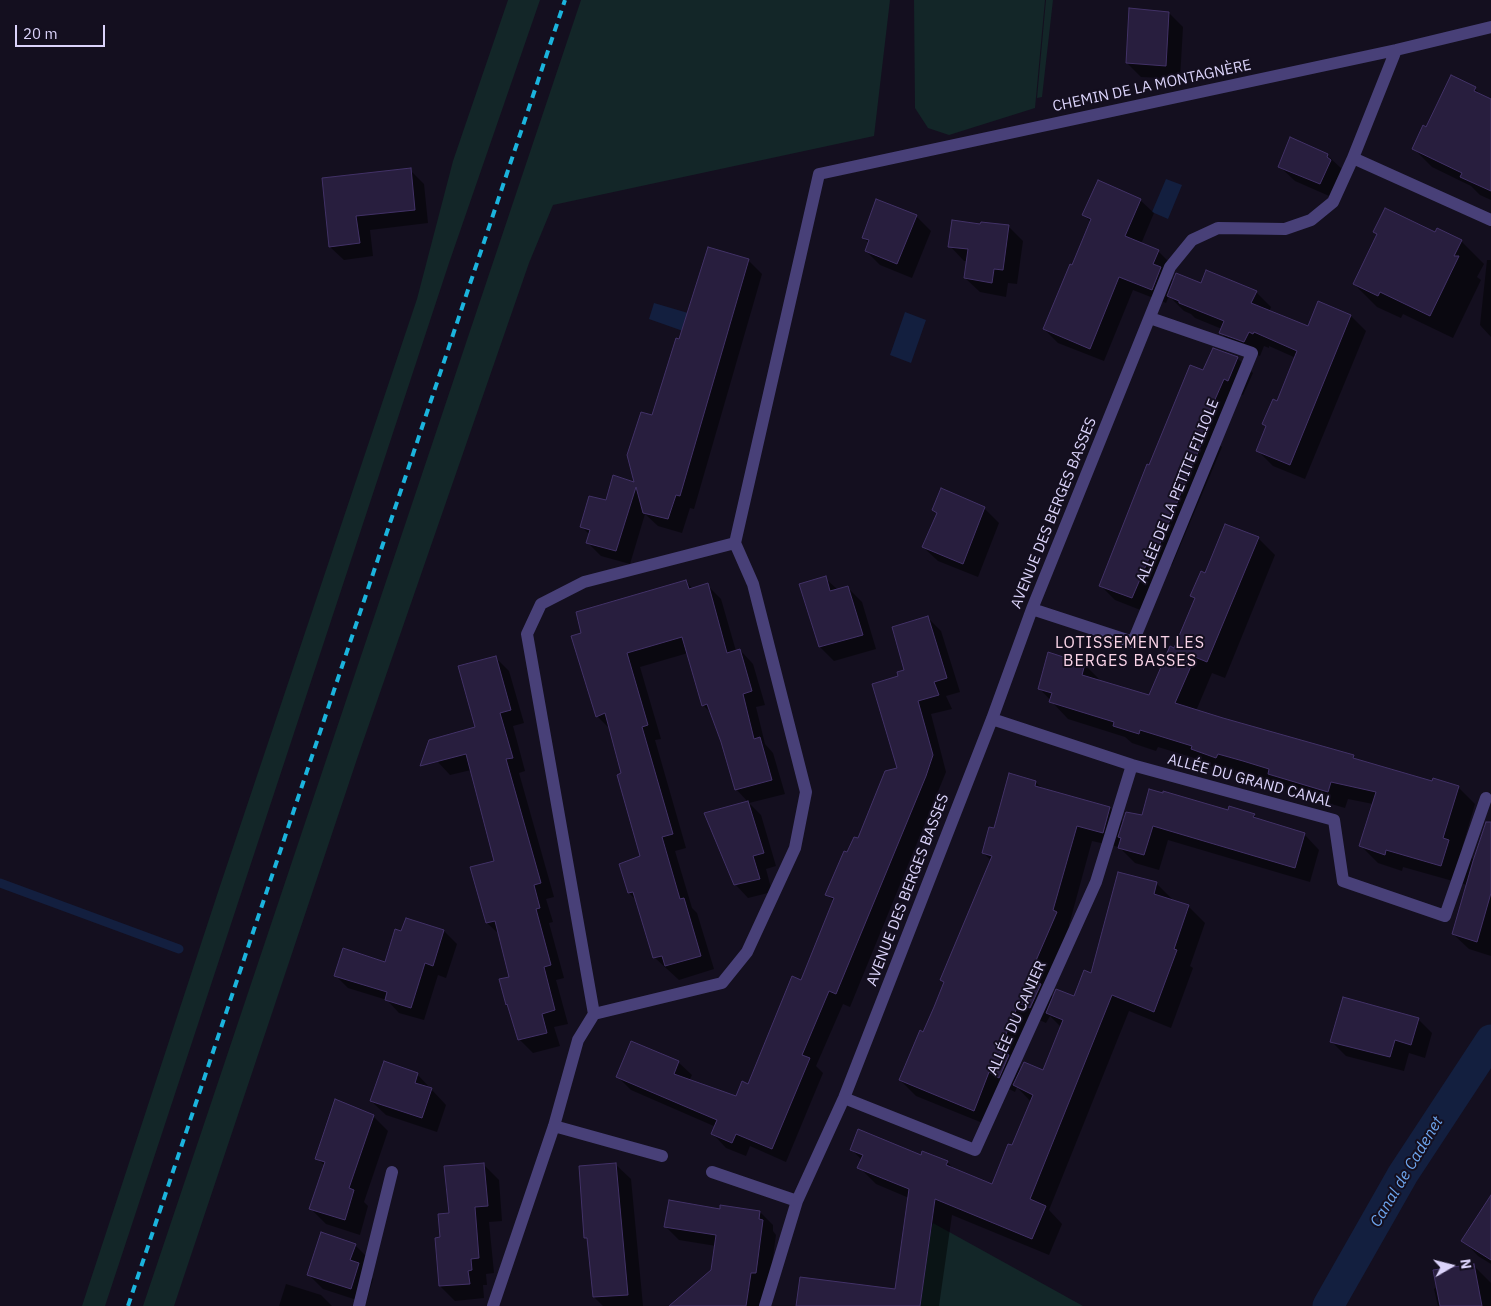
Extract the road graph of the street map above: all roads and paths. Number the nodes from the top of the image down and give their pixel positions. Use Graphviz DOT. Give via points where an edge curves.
graph roads {
  1 [pos="1491,27"];
  2 [pos="1396,50"];
  3 [pos="1353,158"];
  4 [pos="1491,220"];
  5 [pos="1150,318"];
  6 [pos="735,543"];
  7 [pos="1032,610"];
  8 [pos="992,719"];
  9 [pos="1132,765"];
  10 [pos="1486,798"];
  11 [pos="594,1014"];
  12 [pos="844,1098"];
  13 [pos="554,1126"];
  14 [pos="662,1156"];
  15 [pos="392,1172"];
  16 [pos="712,1172"];
  17 [pos="797,1201"];
  18 [pos="359,1306"];
  19 [pos="494,1306"];
  20 [pos="765,1306"];
  1 -- 2 [label="street, CHEMIN DE LA MONTAGNÈRE"];
  2 -- 3 [label="street, AVENUE DES BERGES BASSES"];
  2 -- 6 [label="street, CHEMIN DE LA MONTAGNÈRE" via="819,174"];
  3 -- 4 [label="street"];
  3 -- 5 [label="street, AVENUE DES BERGES BASSES" via="1333,202 1311,220 1285,229 1218,228 1192,240 1170,266"];
  5 -- 7 [label="street, AVENUE DES BERGES BASSES"];
  5 -- 7 [label="street, ALLÉE DE LA PETITE FILIOLE" via="1252,353 1134,642"];
  6 -- 11 [label="street" via="753,584 806,792 795,848 747,952 722,983"];
  6 -- 11 [label="street" via="584,582 541,604 527,634"];
  7 -- 8 [label="street, AVENUE DES BERGES BASSES"];
  8 -- 9 [label="street, ALLÉE DU GRAND CANAL"];
  8 -- 12 [label="street, AVENUE DES BERGES BASSES"];
  9 -- 10 [label="street, ALLÉE DU GRAND CANAL" via="1334,820 1344,881 1445,916"];
  9 -- 12 [label="street, ALLÉE DU CANIER" via="1096,882 975,1150"];
  11 -- 13 [label="street" via="578,1040"];
  12 -- 17 [label="street, AVENUE DES BERGES BASSES"];
  13 -- 14 [label="street"];
  13 -- 19 [label="street"];
  15 -- 18 [label="street"];
  16 -- 17 [label="street"];
  17 -- 20 [label="street, AVENUE DES BERGES BASSES"];
}
